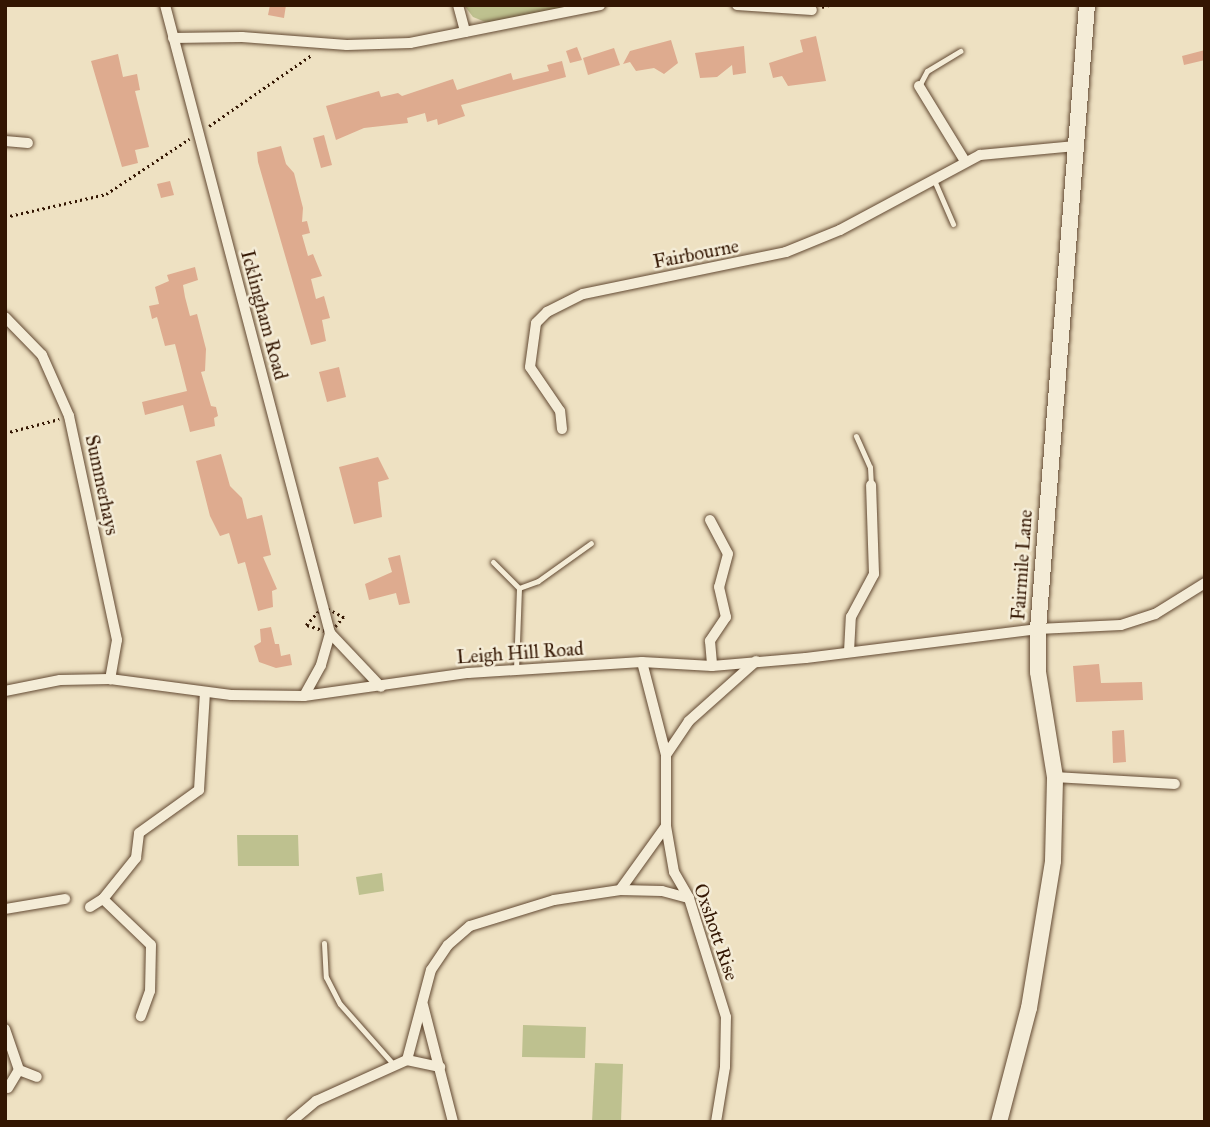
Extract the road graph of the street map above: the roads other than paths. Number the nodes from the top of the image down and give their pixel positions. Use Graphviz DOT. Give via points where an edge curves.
graph roads {
  1 [pos="164,5"];
  2 [pos="458,5"];
  3 [pos="600,5"];
  4 [pos="737,5"];
  5 [pos="1087,5"];
  6 [pos="812,10"];
  7 [pos="465,32"];
  8 [pos="173,38"];
  9 [pos="960,51"];
  10 [pos="919,86"];
  11 [pos="5,141"];
  12 [pos="28,143"];
  13 [pos="1076,146"];
  14 [pos="965,161"];
  15 [pos="934,180"];
  16 [pos="953,224"];
  17 [pos="5,317"];
  18 [pos="562,429"];
  19 [pos="856,436"];
  20 [pos="871,485"];
  21 [pos="710,520"];
  22 [pos="592,543"];
  23 [pos="493,562"];
  24 [pos="1205,583"];
  25 [pos="519,587"];
  26 [pos="1038,629"];
  27 [pos="330,633"];
  28 [pos="849,652"];
  29 [pos="758,659"];
  30 [pos="642,662"];
  31 [pos="712,666"];
  32 [pos="516,670"];
  33 [pos="110,678"];
  34 [pos="382,687"];
  35 [pos="5,691"];
  36 [pos="205,692"];
  37 [pos="304,696"];
  38 [pos="666,755"];
  39 [pos="1055,777"];
  40 [pos="1175,784"];
  41 [pos="666,826"];
  42 [pos="620,890"];
  43 [pos="690,898"];
  44 [pos="65,899"];
  45 [pos="103,899"];
  46 [pos="90,907"];
  47 [pos="5,909"];
  48 [pos="324,943"];
  49 [pos="423,1005"];
  50 [pos="141,1016"];
  51 [pos="5,1029"];
  52 [pos="407,1060"];
  53 [pos="396,1067"];
  54 [pos="440,1068"];
  55 [pos="19,1070"];
  56 [pos="37,1077"];
  57 [pos="8,1088"];
  58 [pos="291,1122"];
  59 [pos="453,1122"];
  60 [pos="716,1122"];
  61 [pos="999,1122"];
  1 -- 8 [label="street, Icklingham Road"];
  2 -- 7 [label="street"];
  3 -- 7 [label="street"];
  4 -- 6 [label="street"];
  5 -- 13 [label="street, Fairmile Lane"];
  7 -- 8 [label="street" via="410,43 323,45 242,37"];
  8 -- 27 [label="street, Icklingham Road"];
  9 -- 10 [label="lane" via="927,71"];
  10 -- 14 [label="street"];
  11 -- 12 [label="street"];
  13 -- 14 [label="street, Fairbourne" via="1029,147"];
  13 -- 26 [label="street, Fairmile Lane"];
  14 -- 15 [label="street, Fairbourne"];
  15 -- 16 [label="lane"];
  15 -- 18 [label="street, Fairbourne" via="840,230 786,252 583,294 547,312 536,323 530,367 560,411"];
  17 -- 33 [label="street, Summerhays" via="42,355 69,416 117,640"];
  19 -- 20 [label="lane" via="870,467"];
  20 -- 28 [label="street" via="874,574 850,617"];
  21 -- 31 [label="street" via="729,554 719,587 726,617 709,641"];
  22 -- 25 [label="lane" via="538,581"];
  23 -- 25 [label="lane"];
  24 -- 26 [label="street, Leigh Hill Road" via="1155,614 1121,625"];
  25 -- 32 [label="lane"];
  26 -- 28 [label="street, Leigh Hill Road"];
  26 -- 39 [label="street, Fairmile Lane" via="1038,672"];
  27 -- 34 [label="street, Icklingham Road"];
  27 -- 37 [label="street" via="321,665"];
  28 -- 29 [label="street, Leigh Hill Road"];
  29 -- 31 [label="street, Leigh Hill Road"];
  29 -- 38 [label="street" via="689,721"];
  30 -- 31 [label="street, Leigh Hill Road"];
  30 -- 32 [label="street, Leigh Hill Road"];
  30 -- 38 [label="street, Oxshott Rise"];
  32 -- 34 [label="street, Leigh Hill Road"];
  33 -- 35 [label="street, Leigh Hill Road" via="60,680"];
  33 -- 36 [label="street, Leigh Hill Road"];
  34 -- 37 [label="street, Leigh Hill Road"];
  36 -- 37 [label="street, Leigh Hill Road"];
  36 -- 45 [label="street" via="199,790 139,833 136,858"];
  38 -- 41 [label="street, Oxshott Rise"];
  39 -- 40 [label="street"];
  39 -- 61 [label="street, Fairmile Lane" via="1050,882 1029,1008"];
  41 -- 42 [label="street"];
  41 -- 43 [label="street, Oxshott Rise" via="674,872"];
  42 -- 43 [label="street" via="662,891"];
  42 -- 49 [label="street" via="554,900 470,926 448,945 431,970"];
  43 -- 60 [label="street, Oxshott Rise" via="726,1017"];
  44 -- 47 [label="street"];
  45 -- 46 [label="street"];
  45 -- 50 [label="street" via="151,945 150,991"];
  48 -- 53 [label="lane" via="326,977 340,1004"];
  49 -- 52 [label="street"];
  49 -- 54 [label="street"];
  51 -- 55 [label="street"];
  52 -- 53 [label="street"];
  52 -- 54 [label="street"];
  53 -- 58 [label="street" via="316,1101"];
  54 -- 59 [label="street"];
  55 -- 56 [label="street"];
  55 -- 57 [label="street"];
}
